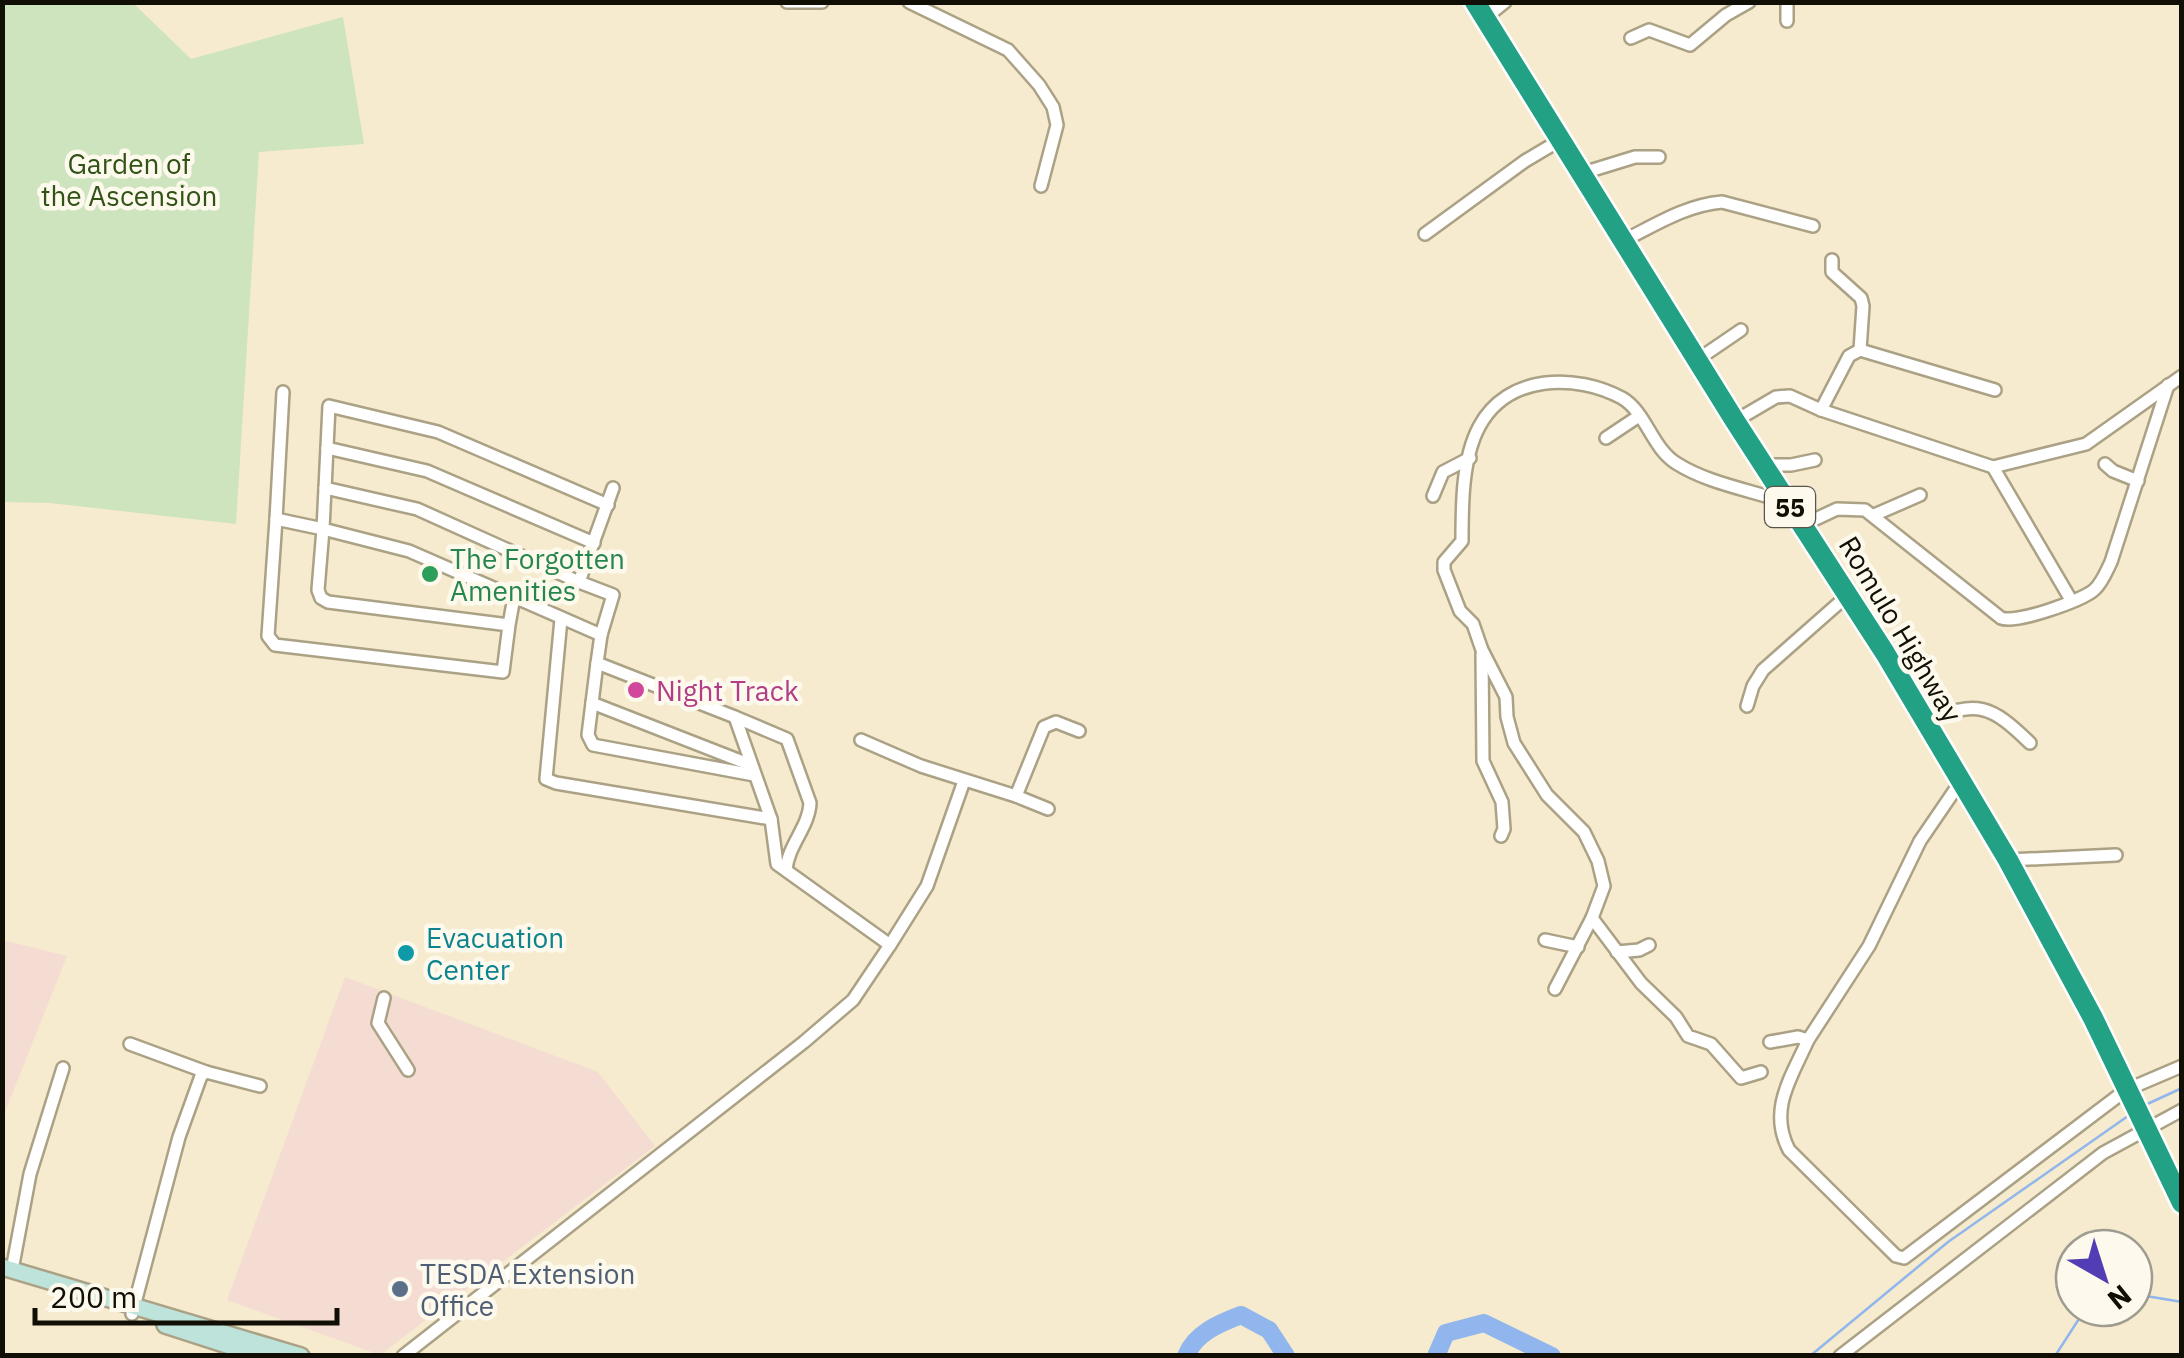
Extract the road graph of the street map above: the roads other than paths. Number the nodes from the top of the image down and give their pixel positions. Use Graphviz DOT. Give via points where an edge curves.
graph roads {
  1 [pos="787,2"];
  2 [pos="822,2"];
  3 [pos="909,2"];
  4 [pos="1505,2"];
  5 [pos="1750,2"];
  6 [pos="1786,2"];
  7 [pos="1480,10"];
  8 [pos="1787,21"];
  9 [pos="1631,38"];
  10 [pos="1562,138"];
  11 [pos="1658,158"];
  12 [pos="1583,172"];
  13 [pos="1040,186"];
  14 [pos="1813,226"];
  15 [pos="1425,234"];
  16 [pos="1624,241"];
  17 [pos="1832,260"];
  18 [pos="1741,330"];
  19 [pos="1860,350"];
  20 [pos="1698,360"];
  21 [pos="2182,376"];
  22 [pos="2168,385"];
  23 [pos="1996,390"];
  24 [pos="282,392"];
  25 [pos="330,392"];
  26 [pos="329,406"];
  27 [pos="1821,410"];
  28 [pos="1639,416"];
  29 [pos="1735,421"];
  30 [pos="1606,438"];
  31 [pos="327,448"];
  32 [pos="1470,458"];
  33 [pos="1815,460"];
  34 [pos="2105,464"];
  35 [pos="1765,465"];
  36 [pos="1993,467"];
  37 [pos="2138,480"];
  38 [pos="324,488"];
  39 [pos="613,488"];
  40 [pos="1920,495"];
  41 [pos="1433,496"];
  42 [pos="1787,502"];
  43 [pos="608,505"];
  44 [pos="1874,515"];
  45 [pos="276,519"];
  46 [pos="1805,524"];
  47 [pos="323,528"];
  48 [pos="594,544"];
  49 [pos="579,582"];
  50 [pos="1848,594"];
  51 [pos="514,597"];
  52 [pos="2071,600"];
  53 [pos="561,619"];
  54 [pos="510,625"];
  55 [pos="601,635"];
  56 [pos="1482,650"];
  57 [pos="597,664"];
  58 [pos="592,703"];
  59 [pos="1748,706"];
  60 [pos="735,717"];
  61 [pos="1926,722"];
  62 [pos="1080,731"];
  63 [pos="860,740"];
  64 [pos="2030,743"];
  65 [pos="753,770"];
  66 [pos="964,781"];
  67 [pos="1961,782"];
  68 [pos="1016,796"];
  69 [pos="1048,810"];
  70 [pos="771,819"];
  71 [pos="774,834"];
  72 [pos="1501,836"];
  73 [pos="792,844"];
  74 [pos="2116,855"];
  75 [pos="2008,860"];
  76 [pos="786,870"];
  77 [pos="1592,918"];
  78 [pos="1545,940"];
  79 [pos="890,945"];
  80 [pos="1649,945"];
  81 [pos="1578,947"];
  82 [pos="1617,952"];
  83 [pos="1555,989"];
  84 [pos="384,998"];
  85 [pos="1808,1040"];
  86 [pos="1770,1042"];
  87 [pos="130,1044"];
  88 [pos="2182,1066"];
  89 [pos="63,1068"];
  90 [pos="408,1070"];
  91 [pos="206,1072"];
  92 [pos="1761,1072"];
  93 [pos="260,1086"];
  94 [pos="2128,1093"];
  95 [pos="2182,1110"];
  96 [pos="2143,1126"];
  97 [pos="2182,1203"];
  98 [pos="6,1272"];
  99 [pos="133,1309"];
  100 [pos="229,1345"];
  101 [pos="254,1352"];
  102 [pos="301,1356"];
  103 [pos="403,1356"];
  104 [pos="1840,1356"];
  1 -- 2 [label="street"];
  3 -- 13 [label="street" via="1008,50 1039,86 1057,125"];
  4 -- 7 [label="street"];
  5 -- 9 [label="street" via="1690,45 1649,30"];
  6 -- 8 [label="street"];
  7 -- 10 [label="highway, Romulo Highway / 55"];
  10 -- 12 [label="highway, Romulo Highway / 55"];
  10 -- 15 [label="street"];
  11 -- 12 [label="street" via="1635,157"];
  12 -- 16 [label="highway, Romulo Highway / 55"];
  14 -- 16 [label="street" via="1722,202 1687,209"];
  16 -- 20 [label="highway, Romulo Highway / 55"];
  17 -- 19 [label="street" via="1832,272 1861,298"];
  18 -- 20 [label="street"];
  19 -- 23 [label="street"];
  19 -- 27 [label="street" via="1849,356"];
  20 -- 29 [label="highway, Romulo Highway / 55"];
  21 -- 22 [label="street"];
  22 -- 36 [label="street" via="2086,444"];
  22 -- 37 [label="street"];
  24 -- 45 [label="street"];
  25 -- 26 [label="street"];
  26 -- 31 [label="street"];
  26 -- 43 [label="street" via="438,432"];
  27 -- 29 [label="street" via="1783,396"];
  27 -- 36 [label="street"];
  28 -- 30 [label="street"];
  28 -- 32 [label="street" via="1626,400 1584,383 1545,381 1518,389 1496,407 1480,426"];
  28 -- 42 [label="street" via="1671,460"];
  29 -- 35 [label="highway, Romulo Highway / 55"];
  31 -- 38 [label="street"];
  31 -- 48 [label="street" via="427,471"];
  32 -- 41 [label="street" via="1443,472"];
  32 -- 56 [label="street" via="1462,540 1445,558 1444,570"];
  33 -- 35 [label="street"];
  34 -- 37 [label="street"];
  35 -- 42 [label="highway, Romulo Highway / 55"];
  36 -- 52 [label="street"];
  37 -- 52 [label="street" via="2101,582"];
  38 -- 47 [label="street"];
  38 -- 49 [label="street" via="418,509"];
  39 -- 43 [label="street"];
  40 -- 44 [label="street"];
  42 -- 46 [label="highway, Romulo Highway / 55"];
  43 -- 48 [label="street"];
  44 -- 46 [label="street" via="1837,509"];
  44 -- 52 [label="street" via="2009,622"];
  45 -- 47 [label="street"];
  45 -- 54 [label="street" via="268,636 275,645 503,672"];
  46 -- 50 [label="highway, Romulo Highway / 55"];
  47 -- 51 [label="street" via="410,551"];
  47 -- 54 [label="street" via="318,590 324,600"];
  48 -- 49 [label="street"];
  49 -- 55 [label="street" via="613,594"];
  50 -- 59 [label="street" via="1764,670"];
  50 -- 61 [label="highway, Romulo Highway / 55"];
  51 -- 53 [label="street"];
  51 -- 54 [label="street"];
  53 -- 55 [label="street"];
  53 -- 70 [label="street" via="546,778"];
  55 -- 57 [label="street"];
  56 -- 72 [label="street" via="1483,762 1502,802"];
  56 -- 77 [label="street" via="1506,696 1514,743 1546,795 1584,832 1598,861 1604,886"];
  57 -- 58 [label="street"];
  57 -- 60 [label="street"];
  58 -- 65 [label="street"];
  58 -- 65 [label="street" via="593,746"];
  60 -- 65 [label="street"];
  60 -- 73 [label="street" via="789,742 810,806"];
  61 -- 64 [label="street" via="1955,709 1991,711"];
  61 -- 67 [label="highway, Romulo Highway / 55"];
  62 -- 68 [label="street" via="1056,722 1044,727"];
  63 -- 66 [label="street"];
  65 -- 70 [label="street"];
  66 -- 68 [label="street"];
  66 -- 79 [label="street" via="927,886"];
  67 -- 75 [label="highway, Romulo Highway / 55"];
  67 -- 85 [label="street" via="1920,841 1869,946"];
  68 -- 69 [label="street"];
  70 -- 71 [label="street"];
  71 -- 73 [label="street"];
  71 -- 76 [label="street" via="776,860"];
  73 -- 76 [label="street"];
  74 -- 75 [label="street"];
  75 -- 94 [label="highway, Romulo Highway / 55"];
  76 -- 79 [label="street"];
  77 -- 81 [label="street"];
  77 -- 82 [label="street"];
  78 -- 81 [label="street"];
  79 -- 103 [label="street" via="853,1000 804,1042"];
  80 -- 82 [label="street"];
  81 -- 83 [label="street"];
  82 -- 92 [label="street" via="1688,1036 1710,1044 1741,1078"];
  84 -- 90 [label="street" via="378,1024"];
  85 -- 86 [label="street"];
  85 -- 94 [label="street" via="1780,1108 1782,1138 1904,1258"];
  87 -- 91 [label="street"];
  88 -- 94 [label="street"];
  89 -- 98 [label="street"];
  91 -- 93 [label="street"];
  91 -- 99 [label="street" via="179,1136"];
  94 -- 96 [label="highway, Romulo Highway / 55"];
  95 -- 96 [label="street"];
  96 -- 97 [label="highway, Romulo Highway / 55"];
  96 -- 104 [label="street"];
  98 -- 99 [label="main road"];
  99 -- 100 [label="main road"];
  100 -- 101 [label="main road"];
  101 -- 102 [label="main road"];
}
